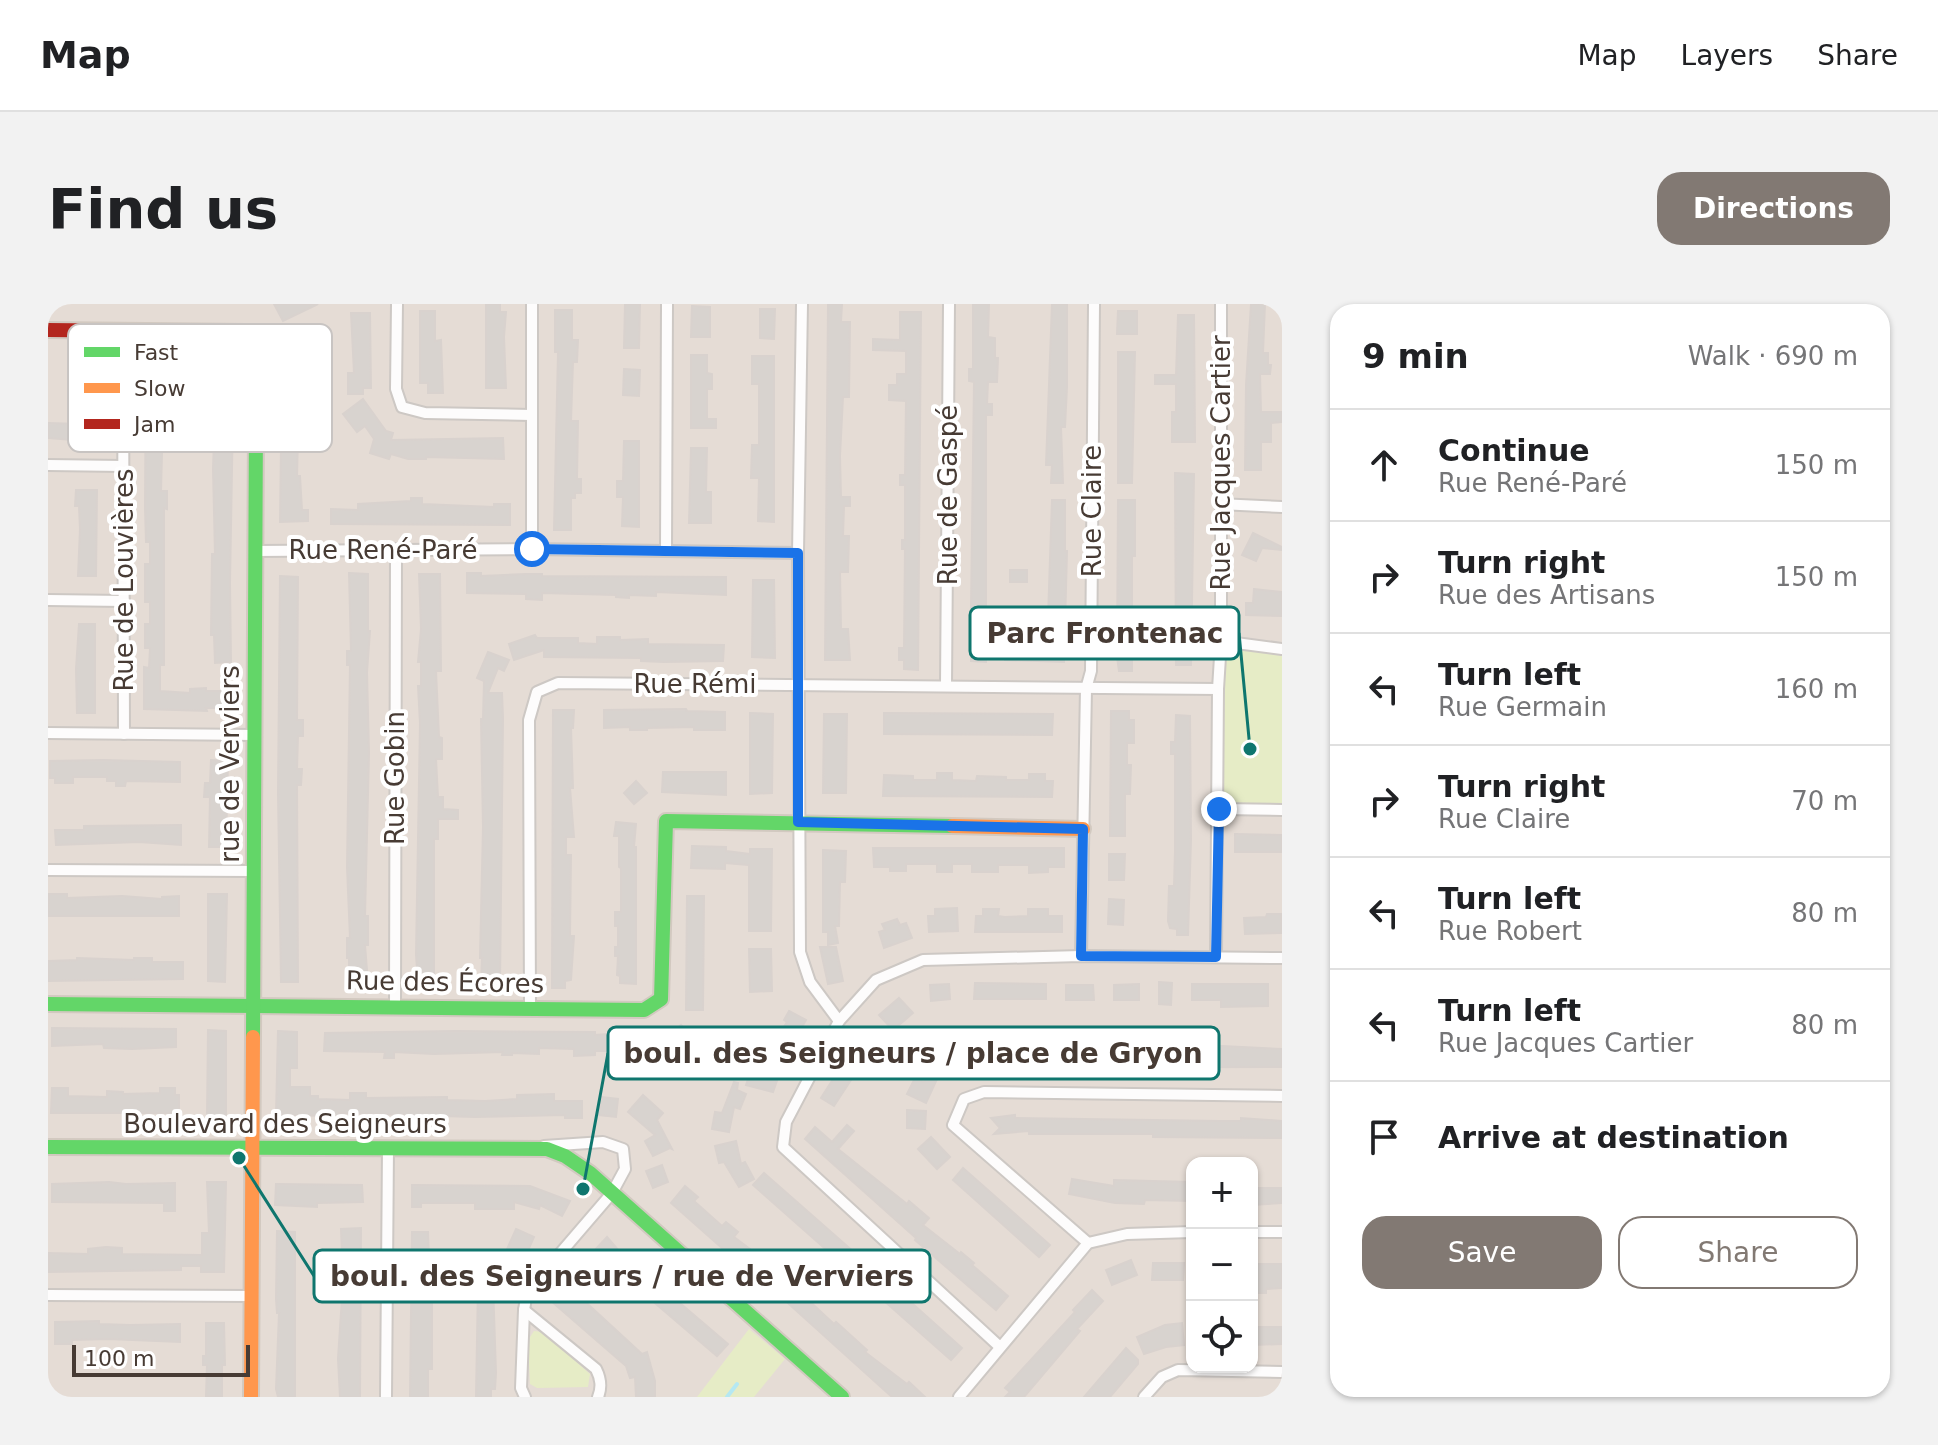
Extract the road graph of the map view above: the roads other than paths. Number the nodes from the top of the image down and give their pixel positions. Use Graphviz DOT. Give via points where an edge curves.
graph roads {
  1 [pos="397,304"];
  2 [pos="532,304"];
  3 [pos="667,304"];
  4 [pos="802,304"];
  5 [pos="949,304"];
  6 [pos="1094,304"];
  7 [pos="1221,304"];
  8 [pos="48,330"];
  9 [pos="68,330"];
  10 [pos="531,415"];
  11 [pos="123,452"];
  12 [pos="255,452"];
  13 [pos="48,465"];
  14 [pos="123,466"];
  15 [pos="1219,504"];
  16 [pos="1282,507"];
  17 [pos="396,549"];
  18 [pos="532,549"];
  19 [pos="666,550"];
  20 [pos="255,551"];
  21 [pos="798,553"];
  22 [pos="48,600"];
  23 [pos="124,601"];
  24 [pos="1221,641"];
  25 [pos="1282,649"];
  26 [pos="799,685"];
  27 [pos="946,686"];
  28 [pos="1086,689"];
  29 [pos="1218,689"];
  30 [pos="48,733"];
  31 [pos="124,734"];
  32 [pos="254,735"];
  33 [pos="1219,809"];
  34 [pos="1282,810"];
  35 [pos="798,822"];
  36 [pos="1083,829"];
  37 [pos="48,870"];
  38 [pos="253,871"];
  39 [pos="1081,956"];
  40 [pos="1216,957"];
  41 [pos="1282,958"];
  42 [pos="48,1004"];
  43 [pos="254,1004"];
  44 [pos="395,1006"];
  45 [pos="530,1007"];
  46 [pos="839,1021"];
  47 [pos="1282,1096"];
  48 [pos="48,1147"];
  49 [pos="522,1147"];
  50 [pos="252,1148"];
  51 [pos="388,1148"];
  52 [pos="612,1193"];
  53 [pos="1186,1232"];
  54 [pos="1258,1232"];
  55 [pos="1282,1232"];
  56 [pos="1088,1243"];
  57 [pos="48,1295"];
  58 [pos="251,1296"];
  59 [pos="524,1310"];
  60 [pos="1000,1347"];
  61 [pos="1186,1370"];
  62 [pos="1258,1371"];
  63 [pos="1282,1372"];
  64 [pos="251,1397"];
  65 [pos="386,1397"];
  66 [pos="525,1397"];
  67 [pos="598,1397"];
  68 [pos="842,1397"];
  69 [pos="959,1397"];
  70 [pos="1144,1397"];
  1 -- 10 [label="street" via="396,389 402,407 425,413"];
  2 -- 10 [label="street"];
  3 -- 19 [label="street"];
  4 -- 21 [label="street"];
  5 -- 27 [label="street, Rue de Gaspé"];
  6 -- 28 [label="street, Rue Claire" via="1091,671"];
  7 -- 15 [label="street, Rue Jacques Cartier"];
  8 -- 9 [label="street, rue de Verviers"];
  10 -- 18 [label="street"];
  11 -- 14 [label="street, Rue de Louvières"];
  12 -- 20 [label="street, rue de Verviers"];
  13 -- 14 [label="street"];
  14 -- 23 [label="street, Rue de Louvières"];
  15 -- 16 [label="street"];
  15 -- 24 [label="street, Rue Jacques Cartier"];
  17 -- 18 [label="street, Rue René-Paré"];
  17 -- 20 [label="street, Rue René-Paré"];
  17 -- 44 [label="street, Rue Gobin"];
  18 -- 19 [label="street, Rue René-Paré"];
  19 -- 21 [label="street, Rue René-Paré"];
  20 -- 32 [label="street, rue de Verviers"];
  21 -- 26 [label="street"];
  22 -- 23 [label="street"];
  23 -- 31 [label="street, Rue de Louvières"];
  24 -- 25 [label="street"];
  24 -- 29 [label="street, Rue Jacques Cartier"];
  26 -- 27 [label="street, Rue Rémi"];
  26 -- 35 [label="street"];
  26 -- 45 [label="street, Rue Rémi" via="558,683 537,692 529,720"];
  27 -- 28 [label="street, Rue Rémi"];
  28 -- 29 [label="street, Rue Rémi"];
  28 -- 36 [label="street, Rue Claire"];
  29 -- 33 [label="street, Rue Jacques Cartier"];
  30 -- 31 [label="street"];
  31 -- 32 [label="street"];
  32 -- 38 [label="street, rue de Verviers"];
  33 -- 34 [label="street"];
  33 -- 40 [label="street, Rue Jacques Cartier"];
  35 -- 36 [label="street"];
  35 -- 45 [label="street, Rue des Écores" via="666,821 661,999 644,1010"];
  35 -- 46 [label="street" via="800,952 810,982"];
  36 -- 39 [label="street, Rue Claire"];
  37 -- 38 [label="street"];
  38 -- 43 [label="street, rue de Verviers"];
  39 -- 40 [label="street"];
  39 -- 46 [label="street" via="923,960 876,980"];
  40 -- 41 [label="street"];
  42 -- 43 [label="street, Rue des Écores"];
  43 -- 44 [label="street, Rue des Écores"];
  43 -- 50 [label="street, rue de Verviers"];
  44 -- 45 [label="street, Rue des Écores"];
  46 -- 60 [label="street" via="786,1122 783,1147"];
  47 -- 56 [label="street" via="984,1092 964,1099 953,1125"];
  48 -- 50 [label="street, Boulevard des Seigneurs"];
  49 -- 51 [label="street, Boulevard des Seigneurs"];
  49 -- 52 [label="street, Boulevard des Seigneurs" via="565,1156"];
  49 -- 52 [label="street, Boulevard des Seigneurs" via="603,1142 623,1149 625,1169"];
  50 -- 51 [label="street, Boulevard des Seigneurs"];
  50 -- 58 [label="street, rue de Verviers"];
  51 -- 65 [label="street"];
  52 -- 59 [label="street" via="527,1292"];
  52 -- 68 [label="street, Boulevard des Seigneurs"];
  53 -- 56 [label="street" via="1127,1234"];
  54 -- 55 [label="street"];
  56 -- 60 [label="street"];
  57 -- 58 [label="street"];
  58 -- 64 [label="street, rue de Verviers"];
  59 -- 66 [label="street"];
  59 -- 67 [label="street" via="596,1369"];
  60 -- 69 [label="street"];
  61 -- 70 [label="street" via="1162,1377"];
  62 -- 63 [label="street"];
}
